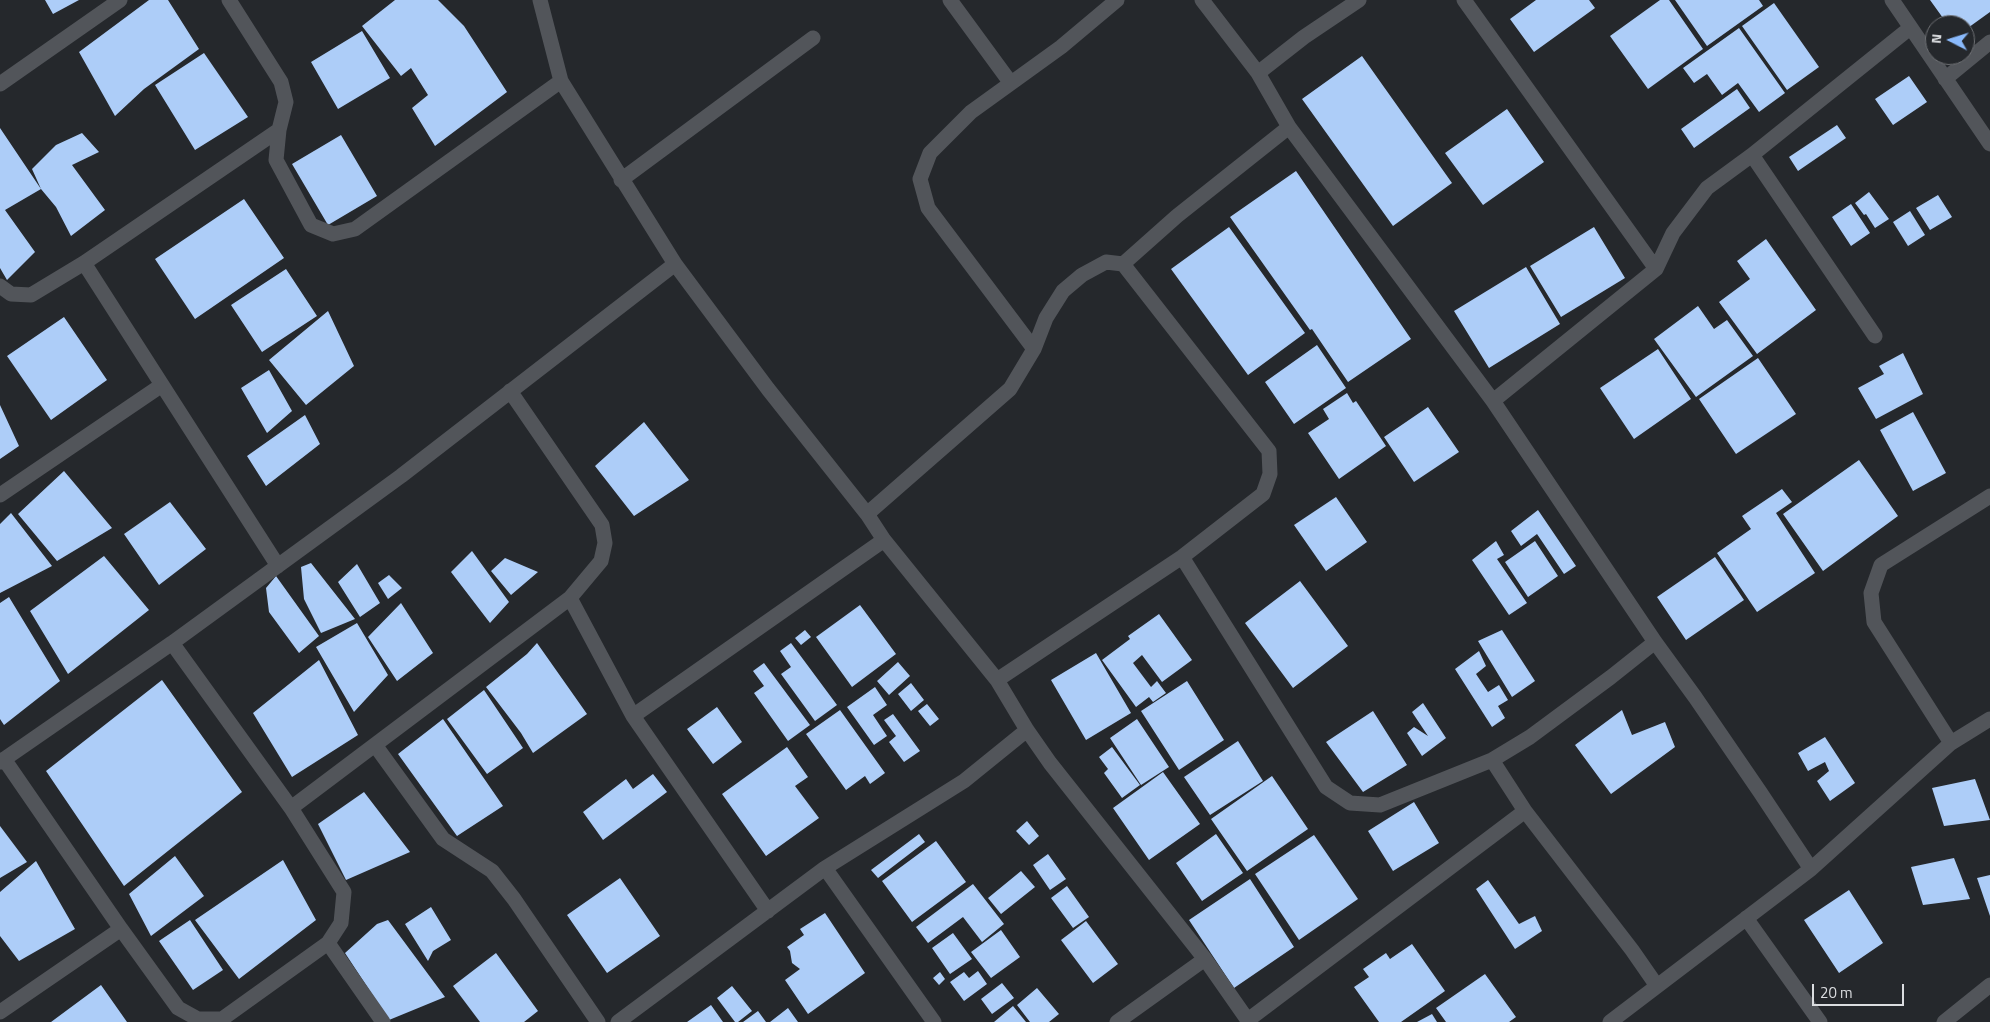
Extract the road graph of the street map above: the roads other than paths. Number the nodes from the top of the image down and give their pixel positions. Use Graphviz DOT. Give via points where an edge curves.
graph roads {
  1 [pos="120,0"];
  2 [pos="229,0"];
  3 [pos="540,0"];
  4 [pos="950,0"];
  5 [pos="1117,0"];
  6 [pos="1202,0"];
  7 [pos="1359,0"];
  8 [pos="1464,0"];
  9 [pos="1892,0"];
  10 [pos="1910,28"];
  11 [pos="813,38"];
  12 [pos="1990,42"];
  13 [pos="1258,72"];
  14 [pos="1945,79"];
  15 [pos="561,81"];
  16 [pos="1010,82"];
  17 [pos="0,84"];
  18 [pos="1289,127"];
  19 [pos="279,130"];
  20 [pos="1990,144"];
  21 [pos="1752,155"];
  22 [pos="621,180"];
  23 [pos="84,263"];
  24 [pos="675,264"];
  25 [pos="1123,264"];
  26 [pos="1656,269"];
  27 [pos="0,286"];
  28 [pos="1875,336"];
  29 [pos="1034,349"];
  30 [pos="162,385"];
  31 [pos="510,391"];
  32 [pos="1493,401"];
  33 [pos="0,495"];
  34 [pos="1990,496"];
  35 [pos="867,514"];
  36 [pos="884,540"];
  37 [pos="1182,557"];
  38 [pos="278,566"];
  39 [pos="570,598"];
  40 [pos="1655,642"];
  41 [pos="172,643"];
  42 [pos="997,680"];
  43 [pos="633,716"];
  44 [pos="1990,720"];
  45 [pos="1027,730"];
  46 [pos="1951,743"];
  47 [pos="375,746"];
  48 [pos="2,760"];
  49 [pos="1492,760"];
  50 [pos="291,808"];
  51 [pos="1525,811"];
  52 [pos="824,868"];
  53 [pos="1810,869"];
  54 [pos="768,911"];
  55 [pos="1746,918"];
  56 [pos="121,929"];
  57 [pos="328,943"];
  58 [pos="1205,959"];
  59 [pos="1990,985"];
  60 [pos="1657,986"];
  61 [pos="0,1012"];
  62 [pos="1248,1021"];
  63 [pos="383,1022"];
  64 [pos="598,1022"];
  65 [pos="618,1022"];
  66 [pos="934,1022"];
  67 [pos="1117,1022"];
  68 [pos="1610,1022"];
  69 [pos="1820,1022"];
  70 [pos="1944,1022"];
  1 -- 17 [label="street"];
  2 -- 19 [label="street" via="281,82 286,102"];
  3 -- 15 [label="street"];
  4 -- 16 [label="street"];
  5 -- 16 [label="street" via="1061,47"];
  6 -- 13 [label="street"];
  7 -- 13 [label="street"];
  8 -- 26 [label="street"];
  9 -- 10 [label="street"];
  10 -- 14 [label="street"];
  10 -- 21 [label="street"];
  11 -- 22 [label="street"];
  12 -- 14 [label="street"];
  13 -- 18 [label="street"];
  14 -- 20 [label="street"];
  15 -- 19 [label="street" via="355,229 333,234 311,225 276,160"];
  15 -- 22 [label="street"];
  16 -- 29 [label="street" via="970,112 930,153 920,179 928,208"];
  18 -- 25 [label="street"];
  18 -- 32 [label="street"];
  19 -- 23 [label="street"];
  21 -- 26 [label="street" via="1707,188 1673,233"];
  21 -- 28 [label="street"];
  22 -- 24 [label="street"];
  23 -- 27 [label="street" via="31,295 11,294"];
  23 -- 30 [label="street"];
  24 -- 31 [label="street"];
  24 -- 35 [label="street"];
  25 -- 29 [label="street" via="1106,262 1082,275 1063,291 1046,318"];
  25 -- 37 [label="street" via="1269,451 1270,474 1263,494"];
  26 -- 32 [label="street"];
  29 -- 35 [label="street" via="1010,389"];
  30 -- 33 [label="street"];
  30 -- 38 [label="street"];
  31 -- 38 [label="street"];
  31 -- 39 [label="street" via="602,525 601,561"];
  32 -- 40 [label="street"];
  34 -- 46 [label="street" via="1882,565 1871,593 1874,622"];
  35 -- 36 [label="street"];
  36 -- 42 [label="street"];
  36 -- 43 [label="street"];
  37 -- 42 [label="street"];
  37 -- 49 [label="street" via="1326,787 1350,803 1380,806"];
  38 -- 41 [label="street"];
  39 -- 43 [label="street"];
  39 -- 47 [label="street"];
  40 -- 49 [label="street" via="1530,737"];
  40 -- 53 [label="street"];
  41 -- 48 [label="street"];
  41 -- 50 [label="street"];
  42 -- 45 [label="street"];
  43 -- 54 [label="street"];
  44 -- 46 [label="street"];
  45 -- 52 [label="street" via="964,781"];
  45 -- 58 [label="street"];
  46 -- 53 [label="street"];
  47 -- 50 [label="street"];
  47 -- 64 [label="street" via="443,839 492,871"];
  48 -- 56 [label="street"];
  49 -- 51 [label="street"];
  50 -- 57 [label="street" via="344,892 341,923"];
  51 -- 60 [label="street"];
  51 -- 62 [label="street"];
  52 -- 54 [label="street"];
  52 -- 66 [label="street"];
  53 -- 55 [label="street"];
  54 -- 65 [label="street"];
  55 -- 60 [label="street"];
  55 -- 69 [label="street"];
  56 -- 57 [label="street" via="178,1008 198,1019 222,1019"];
  56 -- 61 [label="street"];
  57 -- 63 [label="street"];
  58 -- 62 [label="street"];
  58 -- 67 [label="street"];
  59 -- 70 [label="street"];
  60 -- 68 [label="street"];
}
